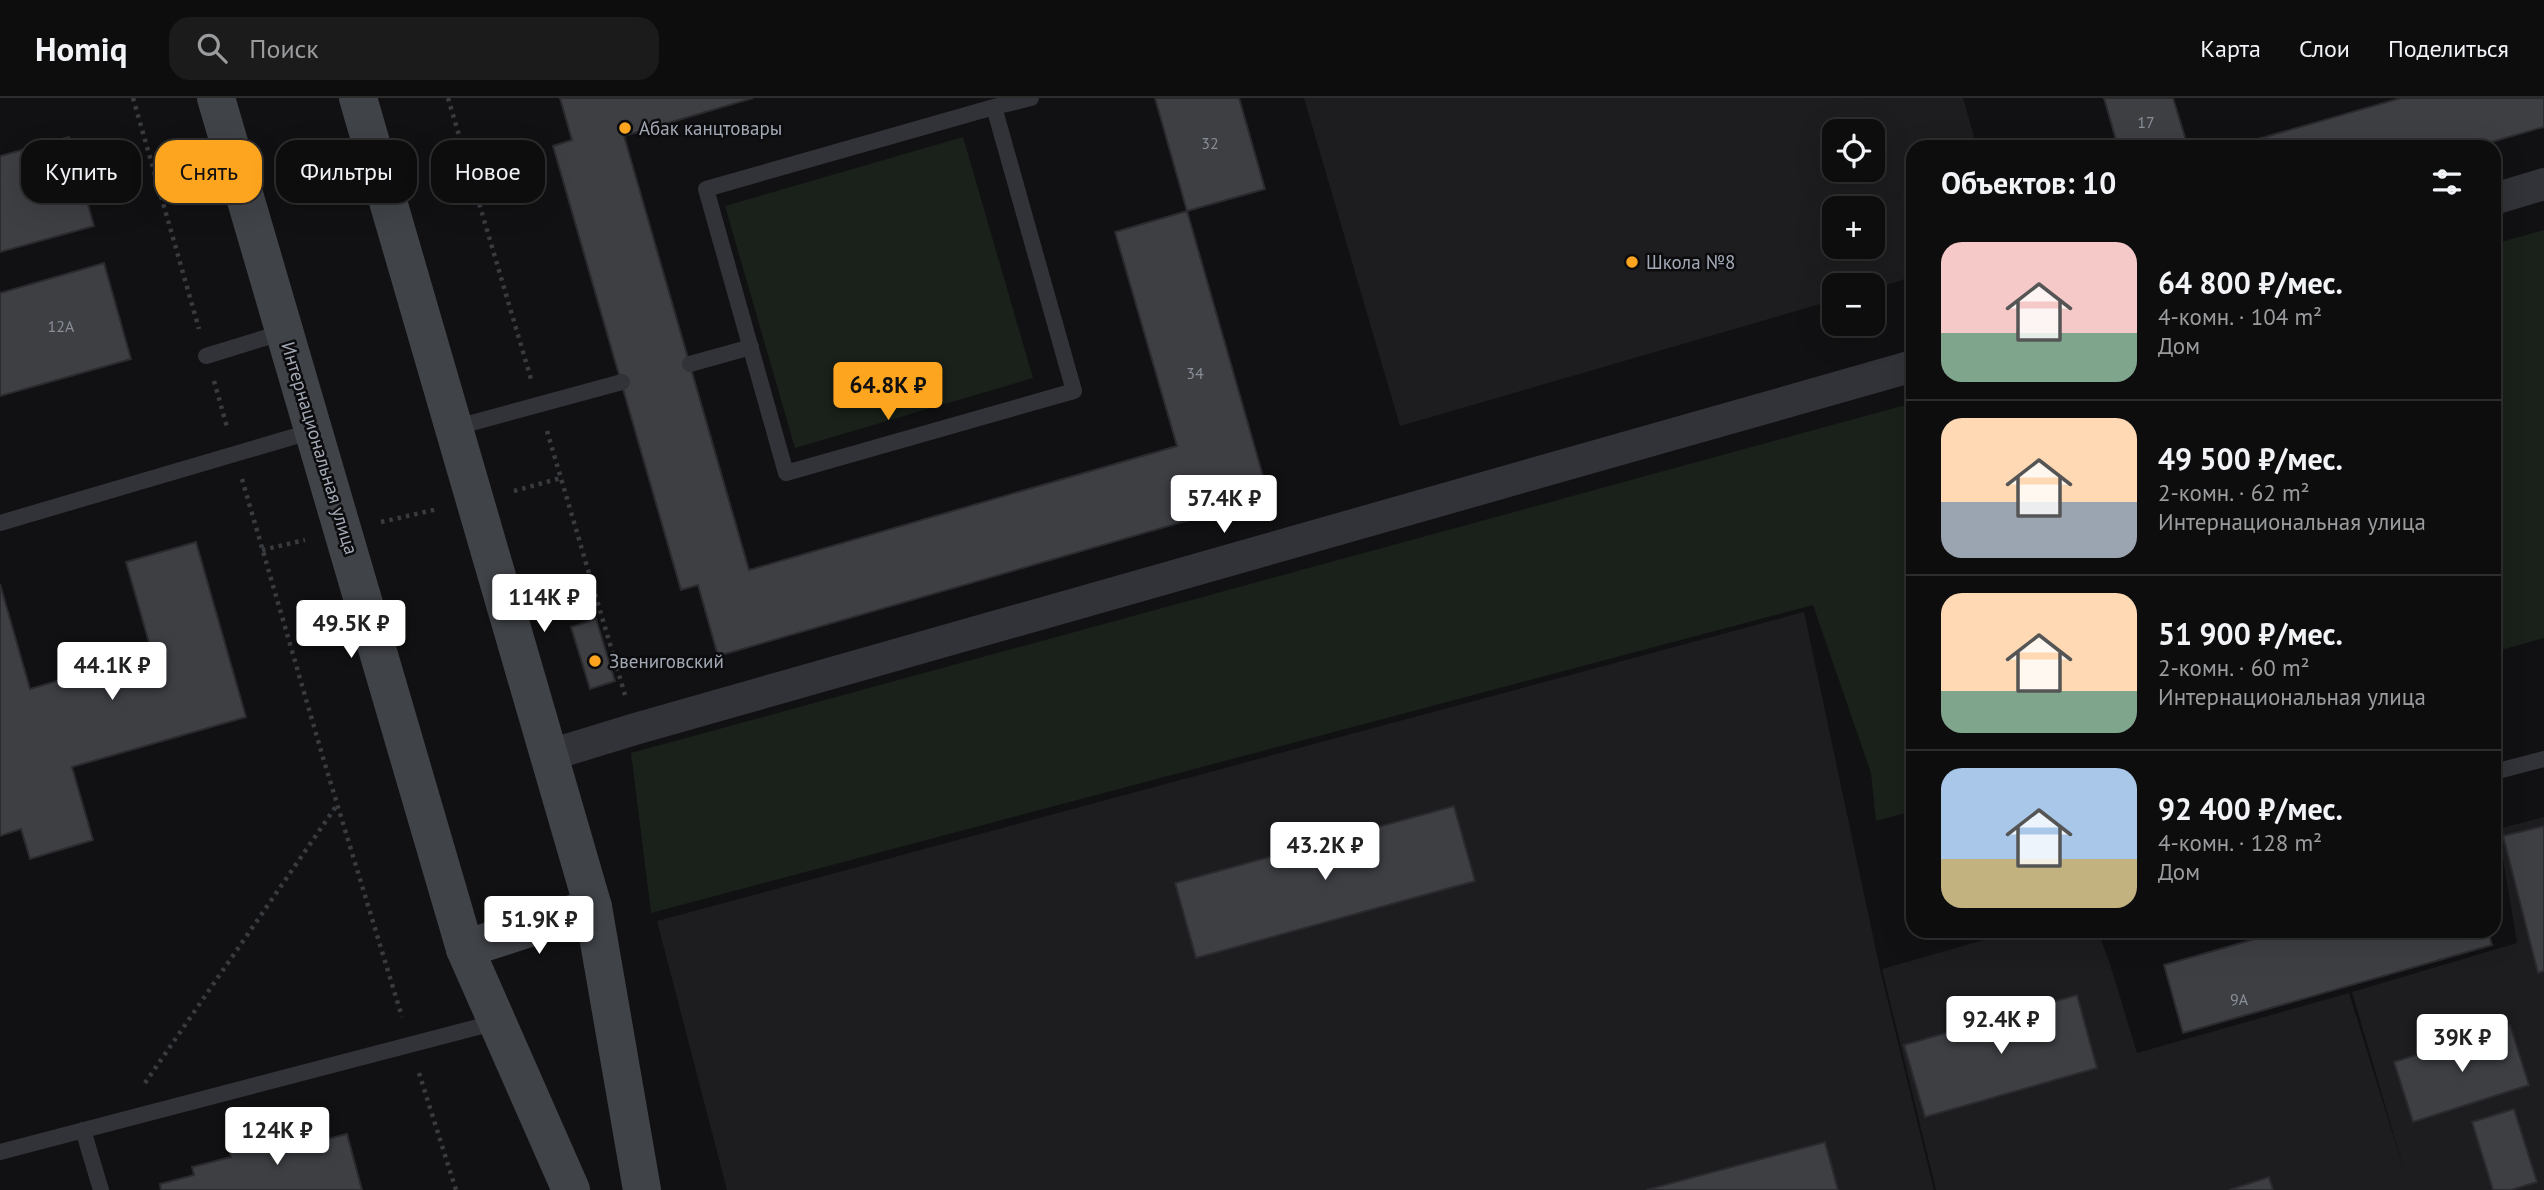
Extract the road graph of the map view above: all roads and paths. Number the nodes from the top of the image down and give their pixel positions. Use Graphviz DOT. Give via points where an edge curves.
graph roads {
  1 [pos="133,98"];
  2 [pos="216,98"];
  3 [pos="358,98"];
  4 [pos="1031,98"];
  5 [pos="994,107"];
  6 [pos="2544,184"];
  7 [pos="2501,197"];
  8 [pos="285,331"];
  9 [pos="751,347"];
  10 [pos="206,356"];
  11 [pos="690,364"];
  12 [pos="1906,368"];
  13 [pos="622,382"];
  14 [pos="453,428"];
  15 [pos="314,430"];
  16 [pos="235,453"];
  17 [pos="561,478"];
  18 [pos="473,501"];
  19 [pos="0,523"];
  20 [pos="344,530"];
  21 [pos="262,550"];
  22 [pos="550,755"];
  23 [pos="2544,759"];
  24 [pos="2501,770"];
  25 [pos="337,805"];
  26 [pos="593,907"];
  27 [pos="466,949"];
  28 [pos="497,1022"];
  29 [pos="411,1046"];
  30 [pos="118,1121"];
  31 [pos="83,1130"];
  32 [pos="0,1152"];
  33 [pos="101,1190"];
  34 [pos="456,1190"];
  35 [pos="571,1190"];
  36 [pos="642,1190"];
  1 -- 10 [label="path"];
  2 -- 8 [label="street, Интернациональная улица"];
  3 -- 14 [label="street"];
  4 -- 5 [label="lane"];
  5 -- 9 [label="lane" via="706,189"];
  5 -- 9 [label="lane" via="1074,391 786,472"];
  6 -- 7 [label="street"];
  8 -- 10 [label="lane"];
  8 -- 15 [label="street, Интернациональная улица"];
  9 -- 11 [label="lane"];
  10 -- 16 [label="path"];
  12 -- 22 [label="street"];
  13 -- 14 [label="lane"];
  14 -- 18 [label="street"];
  15 -- 16 [label="lane"];
  15 -- 20 [label="street, Интернациональная улица"];
  16 -- 19 [label="lane"];
  16 -- 21 [label="path"];
  17 -- 18 [label="path"];
  18 -- 20 [label="path"];
  18 -- 22 [label="street"];
  20 -- 21 [label="path"];
  20 -- 27 [label="street, Интернациональная улица"];
  21 -- 25 [label="path"];
  22 -- 26 [label="street"];
  23 -- 24 [label="lane"];
  25 -- 29 [label="path"];
  25 -- 30 [label="path"];
  26 -- 27 [label="street"];
  26 -- 36 [label="street"];
  27 -- 28 [label="street, Интернациональная улица"];
  28 -- 29 [label="lane"];
  28 -- 35 [label="street, Интернациональная улица"];
  29 -- 30 [label="lane"];
  29 -- 34 [label="path"];
  30 -- 31 [label="lane"];
  31 -- 32 [label="lane"];
  31 -- 33 [label="lane"];
}
